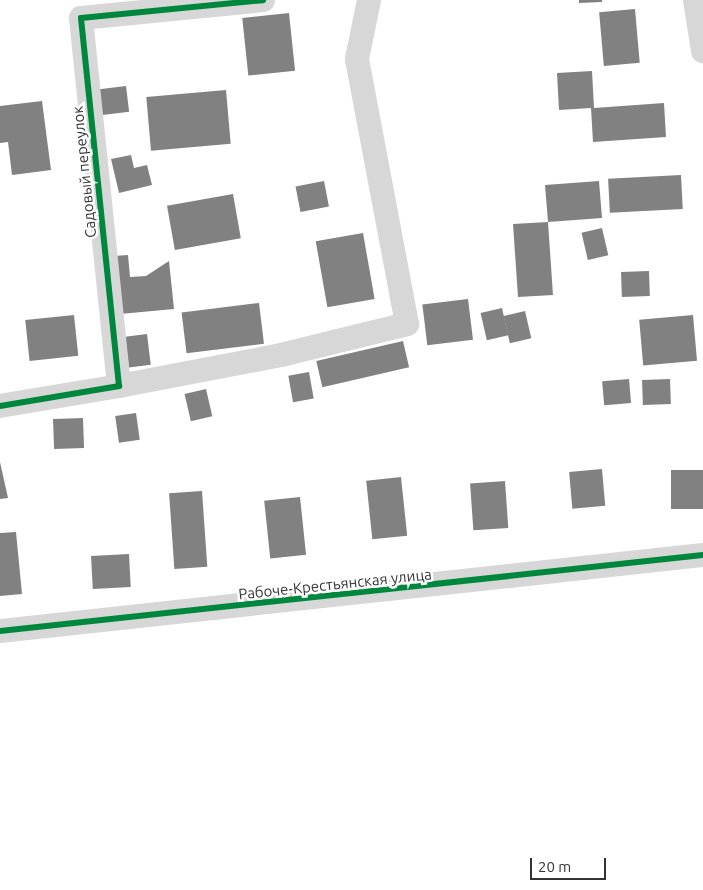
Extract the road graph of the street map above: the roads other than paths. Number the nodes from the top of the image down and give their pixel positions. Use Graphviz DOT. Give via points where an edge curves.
graph roads {
  1 [pos="263,0"];
  2 [pos="369,0"];
  3 [pos="695,0"];
  4 [pos="703,51"];
  5 [pos="119,386"];
  6 [pos="0,406"];
  7 [pos="703,555"];
  8 [pos="0,632"];
  1 -- 5 [label="street, Садовый переулок" via="81,18"];
  2 -- 5 [label="street" via="357,59 407,324 281,355"];
  3 -- 4 [label="street"];
  5 -- 6 [label="street"];
  7 -- 8 [label="street, Рабоче-Крестьянская улица"];
}
